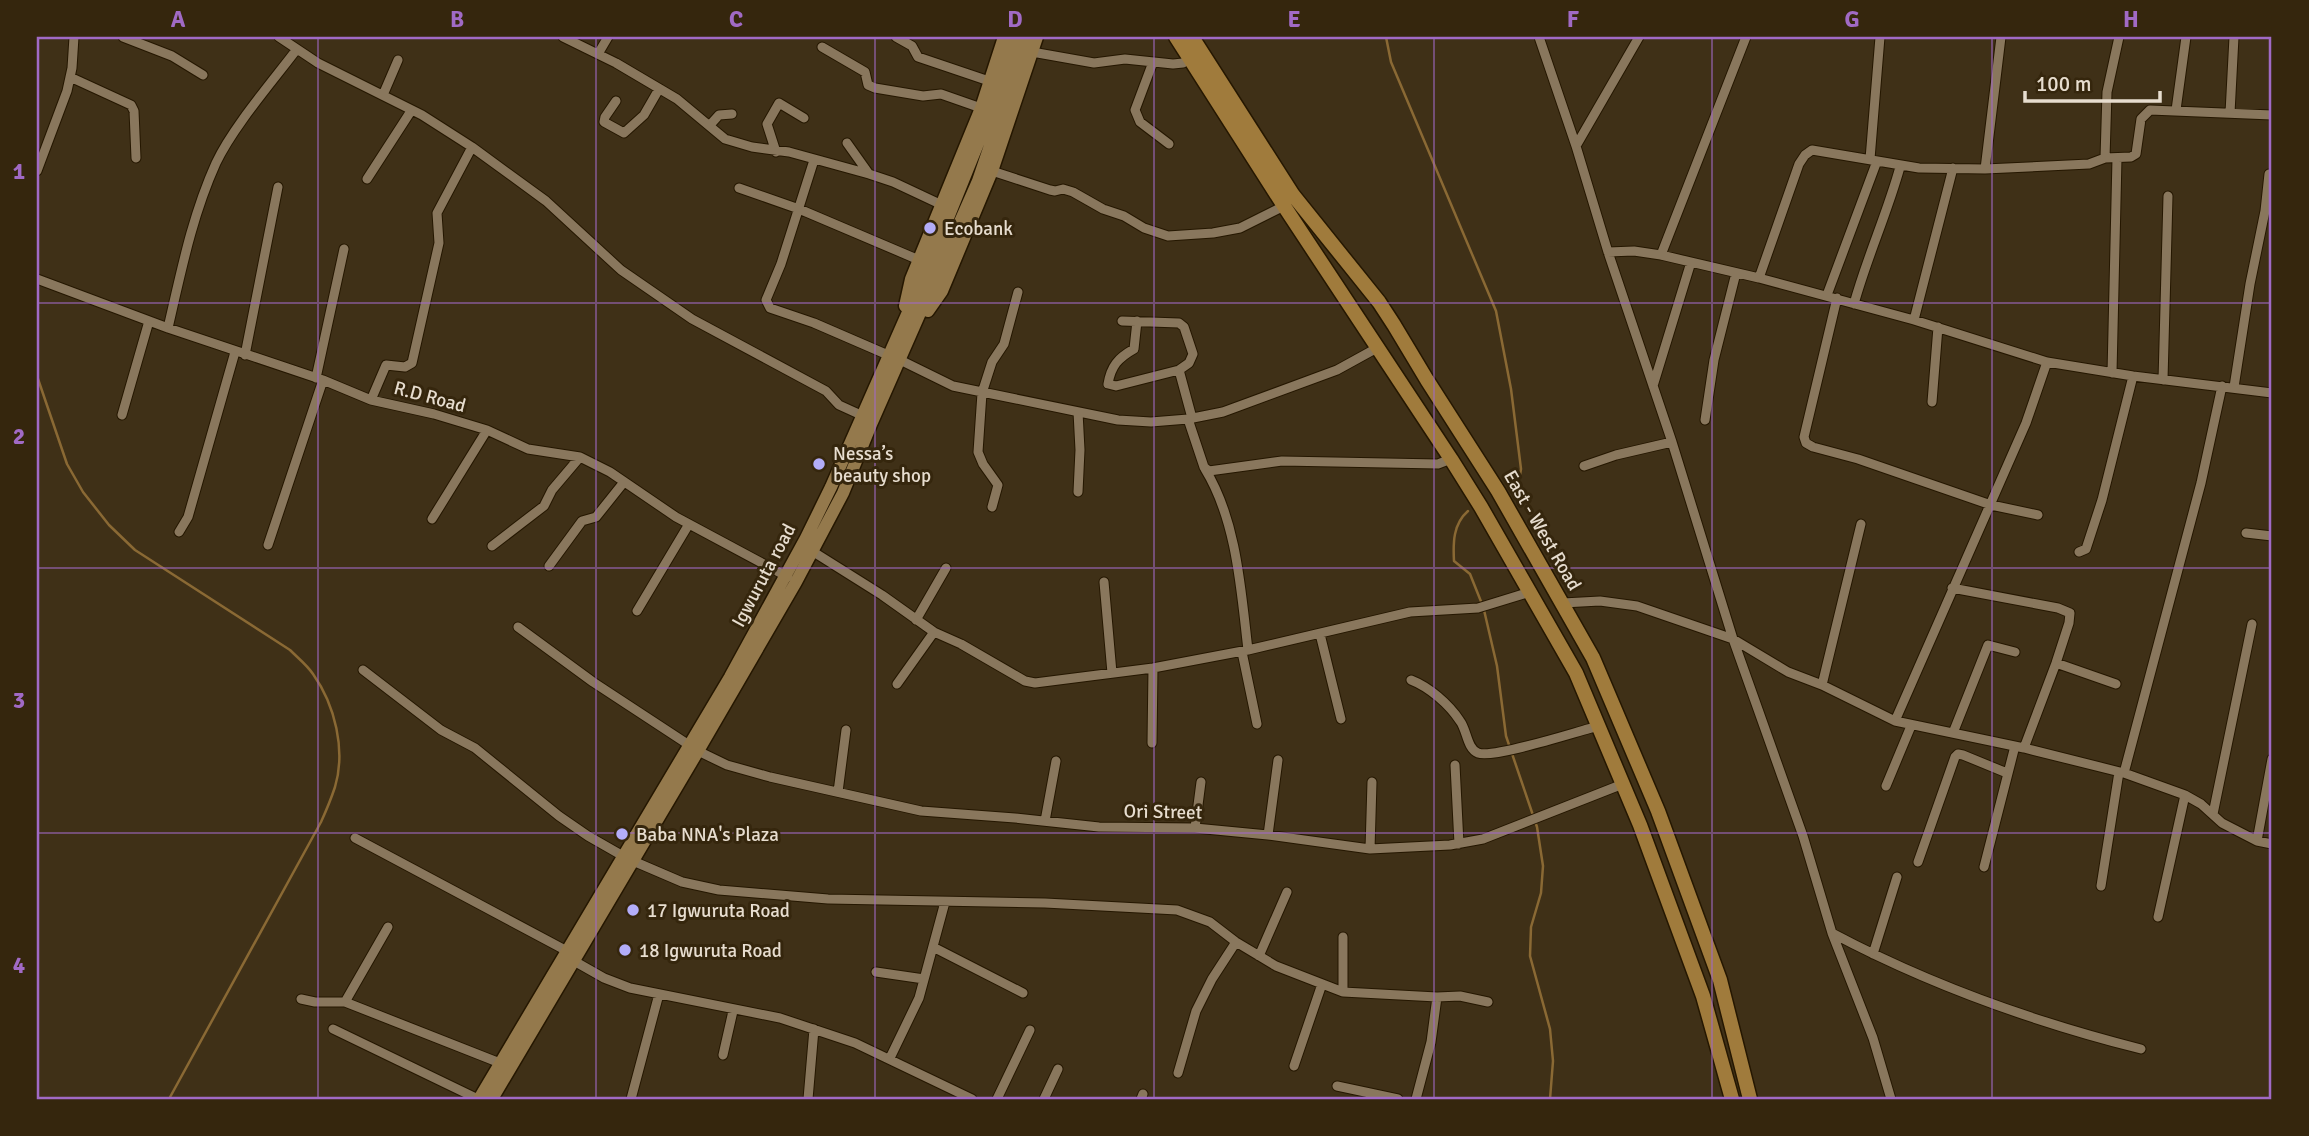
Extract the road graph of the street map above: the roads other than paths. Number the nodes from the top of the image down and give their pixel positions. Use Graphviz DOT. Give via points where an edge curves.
graph roads {
  1 [pos="74,37"];
  2 [pos="123,37"];
  3 [pos="279,37"];
  4 [pos="563,37"];
  5 [pos="608,37"];
  6 [pos="896,37"];
  7 [pos="1004,37"];
  8 [pos="1026,37"];
  9 [pos="1176,37"];
  10 [pos="1192,37"];
  11 [pos="1539,37"];
  12 [pos="1639,37"];
  13 [pos="1746,37"];
  14 [pos="1880,37"];
  15 [pos="2001,37"];
  16 [pos="2119,37"];
  17 [pos="2186,37"];
  18 [pos="2234,37"];
  19 [pos="822,47"];
  20 [pos="297,49"];
  21 [pos="1032,52"];
  22 [pos="598,54"];
  23 [pos="1191,58"];
  24 [pos="398,61"];
  25 [pos="1153,61"];
  26 [pos="202,75"];
  27 [pos="70,77"];
  28 [pos="989,81"];
  29 [pos="659,89"];
  30 [pos="383,95"];
  31 [pos="616,101"];
  32 [pos="981,108"];
  33 [pos="2176,110"];
  34 [pos="411,111"];
  35 [pos="2230,113"];
  36 [pos="732,114"];
  37 [pos="2272,115"];
  38 [pos="804,118"];
  39 [pos="1238,120"];
  40 [pos="710,125"];
  41 [pos="847,144"];
  42 [pos="1169,144"];
  43 [pos="1576,146"];
  44 [pos="472,147"];
  45 [pos="776,152"];
  46 [pos="136,158"];
  47 [pos="2117,158"];
  48 [pos="2105,159"];
  49 [pos="814,160"];
  50 [pos="1873,160"];
  51 [pos="1900,167"];
  52 [pos="1953,168"];
  53 [pos="1985,169"];
  54 [pos="37,171"];
  55 [pos="992,171"];
  56 [pos="869,174"];
  57 [pos="2269,174"];
  58 [pos="366,179"];
  59 [pos="278,187"];
  60 [pos="738,188"];
  61 [pos="2168,196"];
  62 [pos="942,205"];
  63 [pos="1284,206"];
  64 [pos="799,209"];
  65 [pos="344,249"];
  66 [pos="1608,252"];
  67 [pos="1661,255"];
  68 [pos="919,260"];
  69 [pos="1691,262"];
  70 [pos="1736,273"];
  71 [pos="1759,278"];
  72 [pos="37,279"];
  73 [pos="1018,292"];
  74 [pos="1827,295"];
  75 [pos="1837,298"];
  76 [pos="1854,304"];
  77 [pos="1914,320"];
  78 [pos="149,321"];
  79 [pos="1122,321"];
  80 [pos="1138,321"];
  81 [pos="1938,327"];
  82 [pos="168,328"];
  83 [pos="907,329"];
  84 [pos="1377,348"];
  85 [pos="235,352"];
  86 [pos="245,355"];
  87 [pos="894,358"];
  88 [pos="2047,362"];
  89 [pos="1179,370"];
  90 [pos="2112,373"];
  91 [pos="2133,376"];
  92 [pos="319,379"];
  93 [pos="2164,380"];
  94 [pos="2222,386"];
  95 [pos="1652,387"];
  96 [pos="2234,387"];
  97 [pos="982,393"];
  98 [pos="2272,393"];
  99 [pos="371,400"];
  100 [pos="1932,402"];
  101 [pos="1078,412"];
  102 [pos="122,415"];
  103 [pos="861,415"];
  104 [pos="1190,419"];
  105 [pos="1705,420"];
  106 [pos="487,430"];
  107 [pos="1672,442"];
  108 [pos="580,457"];
  109 [pos="1451,459"];
  110 [pos="1584,466"];
  111 [pos="1205,469"];
  112 [pos="624,482"];
  113 [pos="1078,492"];
  114 [pos="1991,505"];
  115 [pos="992,507"];
  116 [pos="2038,515"];
  117 [pos="432,519"];
  118 [pos="689,524"];
  119 [pos="1861,524"];
  120 [pos="179,532"];
  121 [pos="2246,533"];
  122 [pos="2272,536"];
  123 [pos="268,545"];
  124 [pos="492,546"];
  125 [pos="812,551"];
  126 [pos="2079,552"];
  127 [pos="549,566"];
  128 [pos="946,568"];
  129 [pos="791,579"];
  130 [pos="1104,582"];
  131 [pos="1952,588"];
  132 [pos="1530,592"];
  133 [pos="1563,603"];
  134 [pos="636,611"];
  135 [pos="916,620"];
  136 [pos="2252,624"];
  137 [pos="518,627"];
  138 [pos="934,632"];
  139 [pos="1320,634"];
  140 [pos="1733,639"];
  141 [pos="1245,651"];
  142 [pos="2015,652"];
  143 [pos="2056,663"];
  144 [pos="1153,668"];
  145 [pos="363,670"];
  146 [pos="1112,673"];
  147 [pos="1411,680"];
  148 [pos="897,684"];
  149 [pos="2116,684"];
  150 [pos="1822,685"];
  151 [pos="1341,719"];
  152 [pos="1895,721"];
  153 [pos="1257,724"];
  154 [pos="1599,726"];
  155 [pos="1911,726"];
  156 [pos="846,730"];
  157 [pos="1953,733"];
  158 [pos="1152,743"];
  159 [pos="2020,747"];
  160 [pos="694,748"];
  161 [pos="2272,759"];
  162 [pos="1278,760"];
  163 [pos="1056,761"];
  164 [pos="1455,765"];
  165 [pos="2007,772"];
  166 [pos="2122,773"];
  167 [pos="1201,782"];
  168 [pos="1372,782"];
  169 [pos="1623,784"];
  170 [pos="1886,786"];
  171 [pos="838,792"];
  172 [pos="2185,795"];
  173 [pos="2213,814"];
  174 [pos="1045,821"];
  175 [pos="1195,828"];
  176 [pos="1268,835"];
  177 [pos="355,838"];
  178 [pos="2257,841"];
  179 [pos="1459,844"];
  180 [pos="2272,844"];
  181 [pos="1370,849"];
  182 [pos="628,859"];
  183 [pos="1918,862"];
  184 [pos="1984,867"];
  185 [pos="1897,877"];
  186 [pos="2101,886"];
  187 [pos="1287,892"];
  188 [pos="945,902"];
  189 [pos="2158,917"];
  190 [pos="388,927"];
  191 [pos="1832,933"];
  192 [pos="1343,937"];
  193 [pos="1236,942"];
  194 [pos="933,947"];
  195 [pos="1872,954"];
  196 [pos="570,956"];
  197 [pos="1259,956"];
  198 [pos="876,972"];
  199 [pos="924,979"];
  200 [pos="1322,984"];
  201 [pos="1343,992"];
  202 [pos="1023,993"];
  203 [pos="659,994"];
  204 [pos="1437,997"];
  205 [pos="301,999"];
  206 [pos="345,1002"];
  207 [pos="1488,1002"];
  208 [pos="733,1011"];
  209 [pos="333,1029"];
  210 [pos="814,1029"];
  211 [pos="1030,1030"];
  212 [pos="2141,1049"];
  213 [pos="723,1055"];
  214 [pos="890,1058"];
  215 [pos="500,1063"];
  216 [pos="1294,1066"];
  217 [pos="1058,1069"];
  218 [pos="1178,1073"];
  219 [pos="1337,1086"];
  220 [pos="479,1099"];
  221 [pos="492,1099"];
  222 [pos="631,1099"];
  223 [pos="807,1099"];
  224 [pos="972,1099"];
  225 [pos="997,1099"];
  226 [pos="1044,1099"];
  227 [pos="1398,1099"];
  228 [pos="1416,1099"];
  229 [pos="1732,1099"];
  230 [pos="1750,1099"];
  231 [pos="1891,1099"];
  1 -- 27 [label="street"];
  2 -- 26 [label="street" via="172,56"];
  3 -- 20 [label="street"];
  4 -- 22 [label="street"];
  5 -- 22 [label="street"];
  6 -- 28 [label="street" via="912,46 918,57"];
  7 -- 28 [label="main road"];
  8 -- 21 [label="main road"];
  8 -- 83 [label="main road, Igwuruta road" via="979,141"];
  9 -- 23 [label="main road, East - West Road"];
  10 -- 39 [label="main road, East - West Road"];
  11 -- 43 [label="street"];
  12 -- 43 [label="street"];
  13 -- 67 [label="street"];
  14 -- 50 [label="street"];
  15 -- 53 [label="street"];
  16 -- 48 [label="street" via="2108,92"];
  17 -- 33 [label="street"];
  18 -- 35 [label="street"];
  19 -- 32 [label="street" via="865,72 868,85 875,88 923,96 941,94"];
  20 -- 30 [label="street"];
  20 -- 82 [label="street" via="216,163 189,237"];
  21 -- 25 [label="street" via="1094,63"];
  21 -- 55 [label="main road"];
  22 -- 29 [label="street"];
  23 -- 25 [label="street" via="1183,63"];
  23 -- 39 [label="main road, East - West Road"];
  24 -- 30 [label="street"];
  25 -- 42 [label="street" via="1135,110 1140,122"];
  27 -- 46 [label="street" via="131,105"];
  27 -- 54 [label="street"];
  28 -- 32 [label="main road"];
  29 -- 31 [label="street" via="645,115 624,133 604,122"];
  29 -- 40 [label="street"];
  30 -- 34 [label="street"];
  32 -- 62 [label="main road"];
  33 -- 35 [label="street"];
  33 -- 47 [label="street" via="2147,111 2141,119 2138,152"];
  34 -- 44 [label="street"];
  34 -- 58 [label="street"];
  35 -- 37 [label="street"];
  36 -- 40 [label="street" via="719,115"];
  38 -- 45 [label="street" via="779,103 767,124"];
  39 -- 63 [label="main road, East - West Road"];
  39 -- 133 [label="main road, East - West Road" via="1379,302"];
  40 -- 45 [label="street" via="725,139"];
  41 -- 56 [label="street"];
  43 -- 66 [label="street"];
  44 -- 99 [label="street" via="437,213 439,243 412,363 386,365"];
  44 -- 103 [label="street" via="546,201 621,270 692,319 826,391 839,405"];
  45 -- 49 [label="street"];
  47 -- 48 [label="street"];
  47 -- 90 [label="street"];
  48 -- 53 [label="street" via="2089,164"];
  49 -- 56 [label="street"];
  49 -- 64 [label="street"];
  50 -- 51 [label="street"];
  50 -- 71 [label="street" via="1812,150 1805,155"];
  50 -- 74 [label="street"];
  51 -- 52 [label="street"];
  51 -- 76 [label="street"];
  52 -- 53 [label="street"];
  52 -- 77 [label="street"];
  55 -- 63 [label="street" via="1050,190 1073,192 1168,236 1240,228"];
  55 -- 83 [label="main road" via="942,291"];
  56 -- 62 [label="street"];
  57 -- 96 [label="street"];
  59 -- 86 [label="street"];
  60 -- 64 [label="street"];
  61 -- 93 [label="street"];
  62 -- 68 [label="main road"];
  63 -- 84 [label="main road, East - West Road"];
  64 -- 68 [label="street"];
  64 -- 87 [label="street" via="766,300 771,308"];
  65 -- 92 [label="street"];
  66 -- 67 [label="street"];
  66 -- 95 [label="street"];
  67 -- 69 [label="street"];
  68 -- 83 [label="main road" via="911,279"];
  69 -- 70 [label="street"];
  69 -- 95 [label="street"];
  70 -- 71 [label="street"];
  70 -- 105 [label="street" via="1714,360"];
  71 -- 74 [label="street"];
  72 -- 78 [label="street, R.D Road"];
  73 -- 97 [label="street" via="1004,344 992,362"];
  74 -- 75 [label="street"];
  75 -- 76 [label="street"];
  75 -- 114 [label="street" via="1805,443"];
  76 -- 77 [label="street"];
  77 -- 81 [label="street"];
  78 -- 82 [label="street, R.D Road"];
  78 -- 102 [label="street"];
  79 -- 80 [label="street"];
  80 -- 89 [label="street" via="1182,325 1193,354"];
  80 -- 89 [label="street" via="1134,349 1118,358 1108,384 1116,386"];
  81 -- 88 [label="street"];
  81 -- 100 [label="street"];
  82 -- 85 [label="street, R.D Road"];
  83 -- 87 [label="main road, Igwuruta road"];
  84 -- 104 [label="street" via="1283,391"];
  84 -- 109 [label="main road, East - West Road"];
  85 -- 86 [label="street, R.D Road"];
  85 -- 120 [label="street" via="188,517"];
  86 -- 92 [label="street, R.D Road"];
  87 -- 97 [label="street" via="953,386"];
  87 -- 103 [label="main road, Igwuruta road"];
  87 -- 125 [label="main road, Igwuruta road" via="843,493"];
  88 -- 90 [label="street"];
  88 -- 114 [label="street"];
  89 -- 104 [label="street"];
  90 -- 91 [label="street"];
  91 -- 93 [label="street"];
  91 -- 126 [label="street" via="2102,500 2086,549"];
  92 -- 99 [label="street, R.D Road"];
  92 -- 123 [label="street"];
  93 -- 94 [label="street"];
  94 -- 96 [label="street"];
  94 -- 166 [label="street"];
  95 -- 107 [label="street"];
  96 -- 98 [label="street"];
  97 -- 101 [label="street"];
  97 -- 115 [label="street" via="978,452 998,485"];
  99 -- 106 [label="street, R.D Road"];
  101 -- 104 [label="street" via="1151,422"];
  101 -- 113 [label="street"];
  103 -- 129 [label="main road, Igwuruta road"];
  104 -- 111 [label="street"];
  106 -- 108 [label="street, R.D Road" via="528,449"];
  106 -- 117 [label="street"];
  107 -- 110 [label="street"];
  107 -- 140 [label="street"];
  108 -- 112 [label="street, R.D Road"];
  108 -- 124 [label="street" via="544,506"];
  109 -- 111 [label="street" via="1438,464 1282,461"];
  109 -- 132 [label="main road, East - West Road"];
  111 -- 141 [label="street" via="1236,551"];
  112 -- 118 [label="street, R.D Road"];
  112 -- 127 [label="street" via="596,517 582,521"];
  114 -- 116 [label="street"];
  114 -- 131 [label="street"];
  118 -- 129 [label="street, R.D Road"];
  118 -- 134 [label="street"];
  119 -- 150 [label="street"];
  121 -- 122 [label="street"];
  125 -- 129 [label="main road, Igwuruta road"];
  125 -- 135 [label="street"];
  128 -- 135 [label="street"];
  129 -- 160 [label="main road, Igwuruta road"];
  130 -- 146 [label="street"];
  131 -- 143 [label="street" via="2068,612"];
  131 -- 152 [label="street"];
  132 -- 139 [label="street" via="1478,608 1419,611"];
  132 -- 154 [label="main road, East - West Road" via="1576,673"];
  133 -- 140 [label="street" via="1637,606"];
  133 -- 230 [label="main road, East - West Road" via="1593,658 1658,811 1720,980"];
  135 -- 138 [label="street"];
  136 -- 173 [label="street"];
  137 -- 160 [label="street, Ori Street"];
  138 -- 146 [label="street" via="1025,681"];
  138 -- 148 [label="street"];
  139 -- 141 [label="street"];
  139 -- 151 [label="street"];
  140 -- 150 [label="street" via="1779,667"];
  140 -- 191 [label="street" via="1804,836"];
  141 -- 144 [label="street"];
  141 -- 153 [label="street"];
  142 -- 157 [label="street" via="1988,645"];
  143 -- 149 [label="street"];
  143 -- 159 [label="street"];
  144 -- 146 [label="street"];
  144 -- 158 [label="street"];
  145 -- 182 [label="street" via="441,730 475,748 569,823"];
  147 -- 154 [label="street" via="1424,685 1458,718 1477,753 1503,752"];
  150 -- 152 [label="street"];
  152 -- 155 [label="street"];
  154 -- 169 [label="main road, East - West Road"];
  155 -- 157 [label="street"];
  155 -- 170 [label="street"];
  156 -- 171 [label="street"];
  157 -- 159 [label="street"];
  159 -- 165 [label="street"];
  159 -- 166 [label="street"];
  160 -- 171 [label="street, Ori Street" via="727,765"];
  160 -- 182 [label="main road, Igwuruta road"];
  161 -- 178 [label="street"];
  162 -- 176 [label="street"];
  163 -- 174 [label="street"];
  164 -- 179 [label="street"];
  165 -- 183 [label="street" via="1963,755 1955,757"];
  165 -- 184 [label="street"];
  166 -- 172 [label="street"];
  166 -- 186 [label="street"];
  167 -- 175 [label="street"];
  168 -- 181 [label="street"];
  169 -- 179 [label="street, Ori Street" via="1483,839"];
  169 -- 229 [label="main road, East - West Road" via="1703,996"];
  171 -- 174 [label="street, Ori Street" via="922,811"];
  172 -- 173 [label="street"];
  172 -- 189 [label="street"];
  173 -- 178 [label="street"];
  174 -- 175 [label="street, Ori Street"];
  175 -- 176 [label="street, Ori Street"];
  176 -- 181 [label="street, Ori Street"];
  177 -- 196 [label="street"];
  178 -- 180 [label="street"];
  179 -- 181 [label="street, Ori Street"];
  182 -- 188 [label="street" via="682,882 719,890"];
  182 -- 196 [label="main road, Igwuruta road"];
  185 -- 195 [label="street"];
  187 -- 197 [label="street"];
  188 -- 193 [label="street" via="1177,909 1210,922"];
  188 -- 194 [label="street"];
  190 -- 206 [label="street"];
  191 -- 195 [label="street"];
  191 -- 231 [label="street"];
  192 -- 201 [label="street"];
  193 -- 197 [label="street"];
  193 -- 218 [label="street" via="1196,1011"];
  194 -- 199 [label="street"];
  194 -- 202 [label="street"];
  195 -- 212 [label="street" via="2009,1011"];
  196 -- 203 [label="street" via="604,978"];
  196 -- 215 [label="main road, Igwuruta road"];
  196 -- 221 [label="main road, Igwuruta road"];
  197 -- 200 [label="street"];
  198 -- 199 [label="street"];
  199 -- 214 [label="street" via="915,1010"];
  200 -- 201 [label="street"];
  200 -- 216 [label="street"];
  201 -- 204 [label="street"];
  203 -- 208 [label="street"];
  203 -- 222 [label="street"];
  204 -- 207 [label="street"];
  204 -- 228 [label="street"];
  205 -- 206 [label="street"];
  206 -- 215 [label="street"];
  208 -- 210 [label="street"];
  208 -- 213 [label="street"];
  209 -- 220 [label="street"];
  210 -- 214 [label="street"];
  210 -- 223 [label="street"];
  211 -- 225 [label="street"];
  214 -- 224 [label="street"];
  215 -- 220 [label="main road, Igwuruta road"];
  217 -- 226 [label="street"];
  219 -- 227 [label="street"];
}
